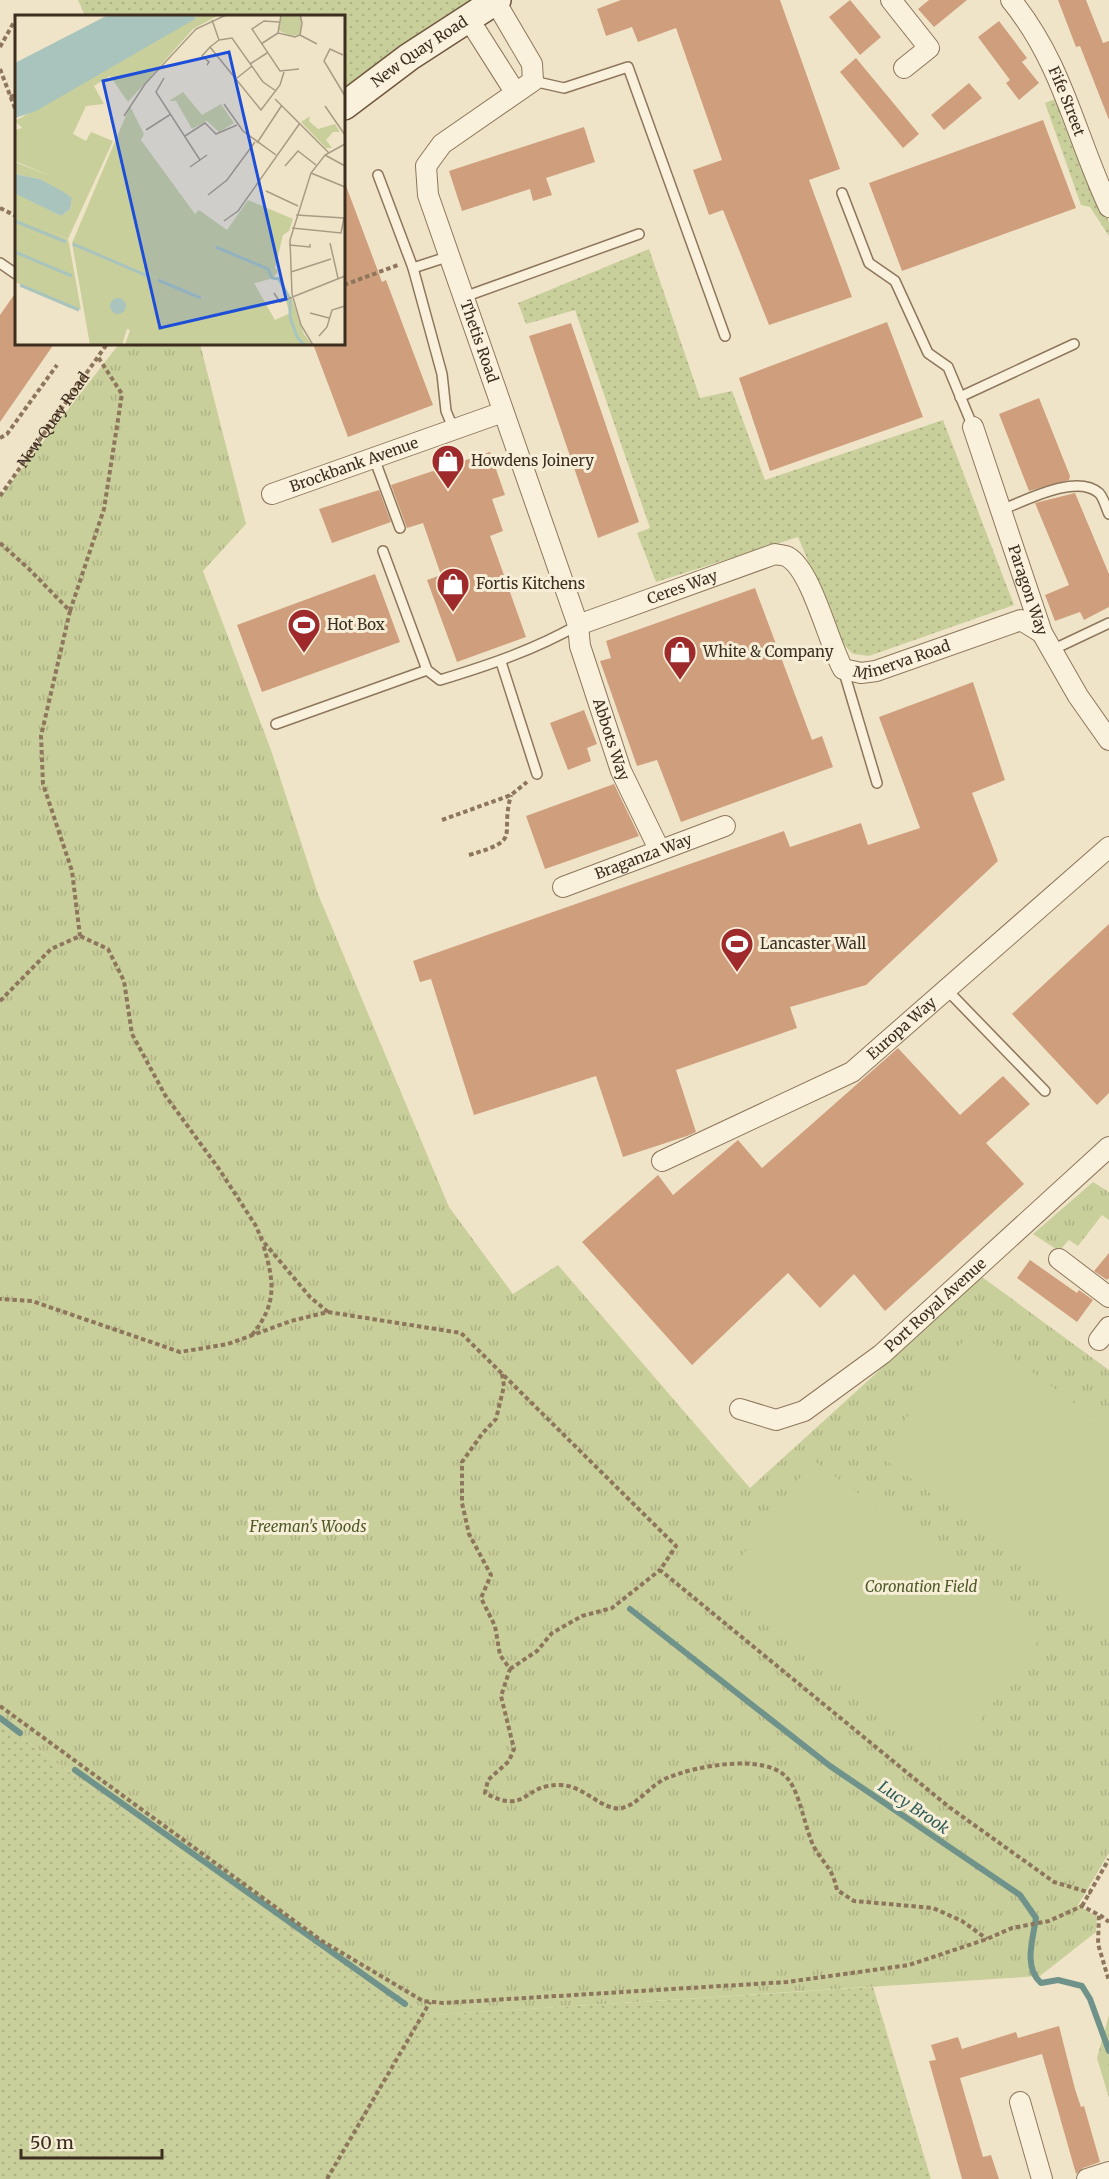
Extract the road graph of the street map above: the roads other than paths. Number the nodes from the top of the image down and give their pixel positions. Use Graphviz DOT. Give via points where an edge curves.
graph roads {
  1 [pos="891,0"];
  2 [pos="1011,0"];
  3 [pos="496,1"];
  4 [pos="468,18"];
  5 [pos="904,68"];
  6 [pos="533,81"];
  7 [pos="515,92"];
  8 [pos="345,105"];
  9 [pos="378,175"];
  10 [pos="842,193"];
  11 [pos="1109,207"];
  12 [pos="639,234"];
  13 [pos="450,256"];
  14 [pos="0,263"];
  15 [pos="411,264"];
  16 [pos="15,273"];
  17 [pos="465,297"];
  18 [pos="725,336"];
  19 [pos="1074,344"];
  20 [pos="960,397"];
  21 [pos="503,412"];
  22 [pos="973,427"];
  23 [pos="454,432"];
  24 [pos="374,458"];
  25 [pos="272,494"];
  26 [pos="1001,510"];
  27 [pos="1109,514"];
  28 [pos="400,528"];
  29 [pos="383,551"];
  30 [pos="788,557"];
  31 [pos="1109,623"];
  32 [pos="578,626"];
  33 [pos="1042,633"];
  34 [pos="1052,650"];
  35 [pos="501,662"];
  36 [pos="843,669"];
  37 [pos="427,670"];
  38 [pos="276,724"];
  39 [pos="1109,740"];
  40 [pos="537,774"];
  41 [pos="878,783"];
  42 [pos="724,826"];
  43 [pos="1109,847"];
  44 [pos="659,849"];
  45 [pos="563,887"];
  46 [pos="946,990"];
  47 [pos="1046,1091"];
  48 [pos="1109,1147"];
  49 [pos="662,1161"];
  50 [pos="1059,1260"];
  51 [pos="1109,1297"];
  52 [pos="740,1409"];
  53 [pos="1020,2102"];
  54 [pos="1109,2172"];
  55 [pos="1041,2179"];
  56 [pos="1088,2179"];
  1 -- 5 [label="street" via="929,48"];
  2 -- 11 [label="street, Fife Street" via="1050,59"];
  3 -- 4 [label="street, New Quay Road"];
  3 -- 6 [label="street" via="532,64"];
  4 -- 7 [label="street"];
  4 -- 8 [label="street, New Quay Road"];
  6 -- 7 [label="street, Thetis Road"];
  6 -- 18 [label="lane" via="564,88 628,67"];
  7 -- 13 [label="street, Thetis Road" via="442,144 426,166 428,195"];
  9 -- 15 [label="lane"];
  10 -- 20 [label="lane" via="869,263 895,281 928,353 948,367"];
  12 -- 17 [label="lane"];
  13 -- 15 [label="lane"];
  13 -- 17 [label="street, Thetis Road"];
  14 -- 16 [label="lane"];
  15 -- 23 [label="lane"];
  17 -- 21 [label="street, Thetis Road"];
  19 -- 20 [label="lane"];
  20 -- 22 [label="lane"];
  21 -- 23 [label="street, Brockbank Avenue"];
  21 -- 32 [label="street, Thetis Road"];
  22 -- 26 [label="street, Paragon Way"];
  23 -- 24 [label="street, Brockbank Avenue"];
  24 -- 25 [label="street, Brockbank Avenue"];
  24 -- 28 [label="lane"];
  26 -- 27 [label="lane" via="1069,485 1085,485 1100,494"];
  26 -- 33 [label="street, Paragon Way"];
  29 -- 37 [label="lane"];
  30 -- 32 [label="street, Ceres Way" via="775,554"];
  30 -- 36 [label="street, Minerva Road" via="806,575 832,650"];
  31 -- 34 [label="lane"];
  32 -- 35 [label="lane"];
  32 -- 44 [label="street, Abbots Way" via="580,646 621,771"];
  33 -- 34 [label="street, Paragon Way"];
  33 -- 36 [label="street, Minerva Road" via="1021,620 876,670 861,673"];
  34 -- 39 [label="street, Paragon Way"];
  35 -- 37 [label="lane" via="440,680"];
  35 -- 40 [label="lane"];
  36 -- 41 [label="lane"];
  37 -- 38 [label="lane"];
  42 -- 44 [label="street, Braganza Way"];
  43 -- 46 [label="street, Europa Way"];
  44 -- 45 [label="street, Braganza Way"];
  46 -- 47 [label="lane"];
  46 -- 49 [label="street, Europa Way" via="852,1072"];
  48 -- 52 [label="street, Port Royal Avenue" via="882,1354 804,1411 776,1420"];
  50 -- 51 [label="street"];
  53 -- 55 [label="street"];
  54 -- 56 [label="street"];
}
